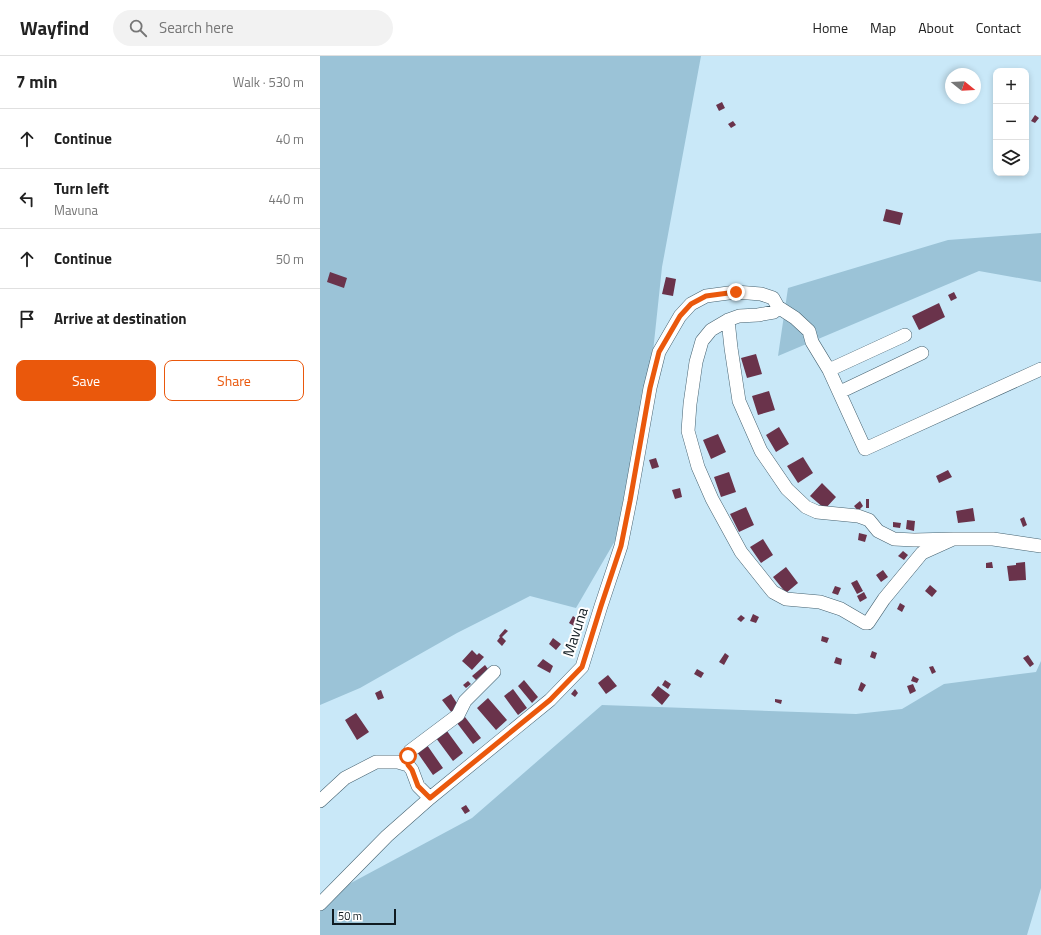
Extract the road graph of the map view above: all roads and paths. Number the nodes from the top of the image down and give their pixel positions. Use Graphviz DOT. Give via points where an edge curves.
graph roads {
  1 [pos="778,307"];
  2 [pos="728,320"];
  3 [pos="905,335"];
  4 [pos="922,353"];
  5 [pos="1041,369"];
  6 [pos="830,370"];
  7 [pos="840,392"];
  8 [pos="953,539"];
  9 [pos="1041,546"];
  10 [pos="494,672"];
  11 [pos="408,765"];
  12 [pos="430,798"];
  13 [pos="320,801"];
  14 [pos="320,904"];
  1 -- 2 [label="street" via="774,312 739,316"];
  1 -- 6 [label="street" via="809,331 812,342"];
  1 -- 12 [label="street, Mavuna" via="773,298 761,294 736,292 706,296 691,304 680,316 659,352 621,546 582,667 550,700"];
  2 -- 8 [label="street" via="739,401 760,451 787,489 806,507 817,512 858,516 869,520 878,531 894,539"];
  2 -- 8 [label="street" via="710,330 702,341 696,362 688,431 698,467 712,499 742,552 773,592 786,599 820,602 841,608 868,623 922,553"];
  3 -- 6 [label="street"];
  4 -- 7 [label="street"];
  5 -- 7 [label="street" via="865,449"];
  6 -- 7 [label="street"];
  8 -- 9 [label="street" via="993,539"];
  10 -- 11 [label="street" via="465,701 458,715 410,751"];
  11 -- 12 [label="street" via="418,786"];
  11 -- 13 [label="street" via="398,762 376,762 345,778"];
  12 -- 14 [label="street, Mavuna" via="372,850"];
}
